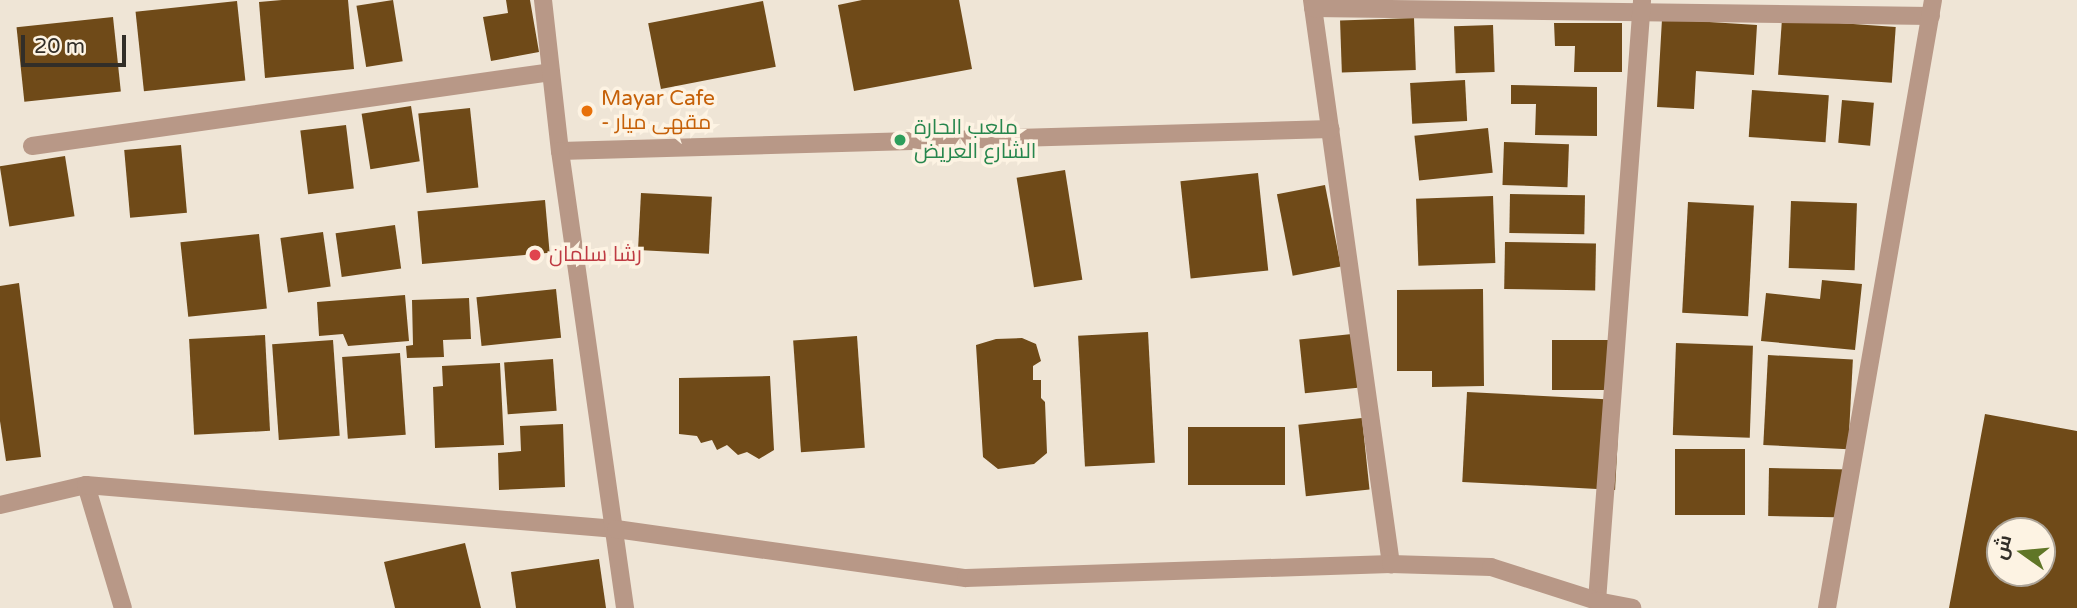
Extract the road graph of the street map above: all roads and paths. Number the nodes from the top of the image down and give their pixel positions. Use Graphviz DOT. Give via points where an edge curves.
graph roads {
  1 [pos="543,0"];
  2 [pos="1313,4"];
  3 [pos="1642,6"];
  4 [pos="1932,8"];
  5 [pos="551,72"];
  6 [pos="1331,129"];
  7 [pos="32,146"];
  8 [pos="560,151"];
  9 [pos="86,485"];
  10 [pos="0,505"];
  11 [pos="616,529"];
  12 [pos="1391,564"];
  13 [pos="1597,601"];
  14 [pos="123,608"];
  15 [pos="625,608"];
  16 [pos="1632,608"];
  17 [pos="1827,608"];
  1 -- 5 [label="street"];
  2 -- 3 [label="street"];
  2 -- 6 [label="street"];
  3 -- 4 [label="street"];
  3 -- 13 [label="street"];
  4 -- 17 [label="street"];
  5 -- 7 [label="street"];
  5 -- 8 [label="street"];
  6 -- 8 [label="street"];
  6 -- 12 [label="street"];
  8 -- 11 [label="street"];
  9 -- 10 [label="street"];
  9 -- 11 [label="street"];
  9 -- 14 [label="street"];
  11 -- 12 [label="street" via="966,578"];
  11 -- 15 [label="street"];
  12 -- 13 [label="street" via="1492,567"];
  13 -- 16 [label="street"];
}
